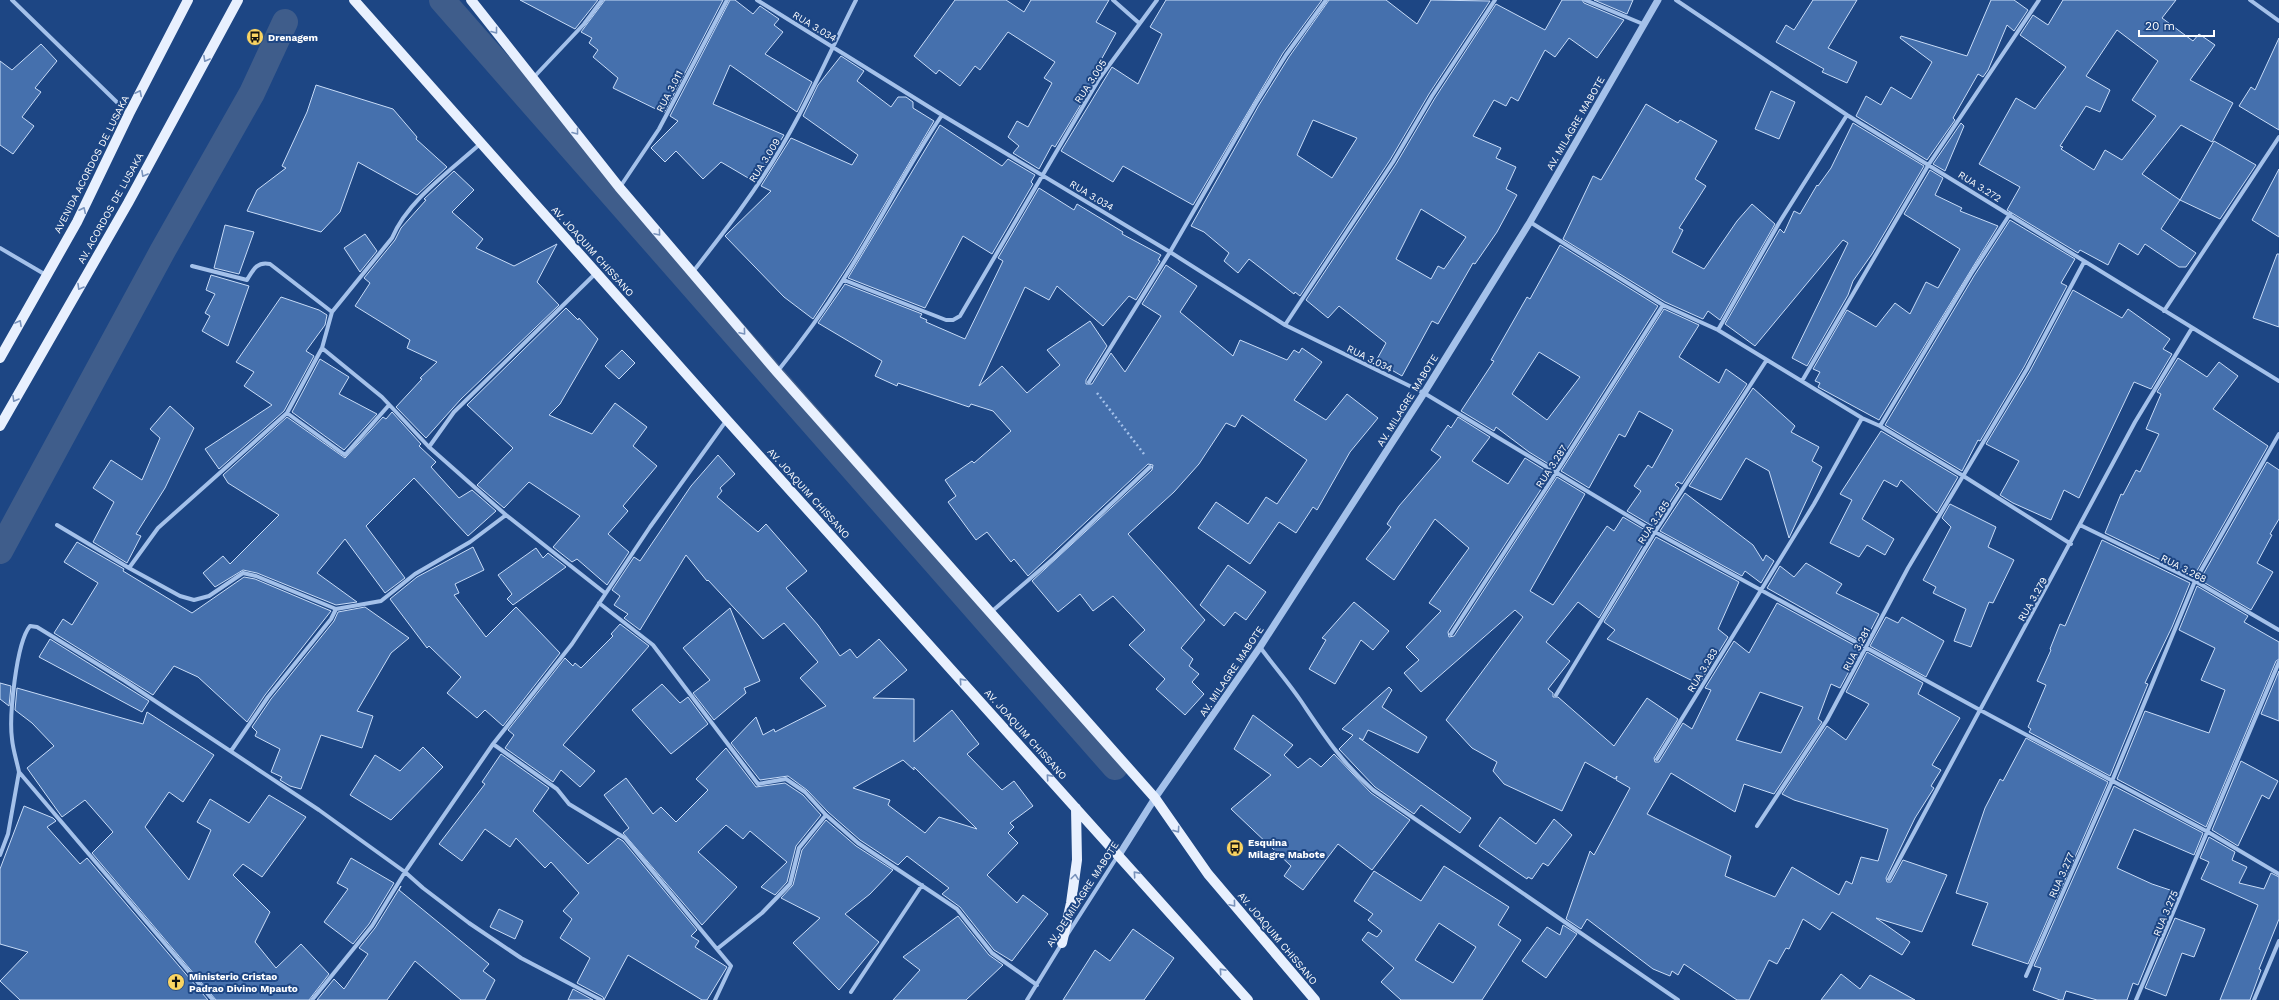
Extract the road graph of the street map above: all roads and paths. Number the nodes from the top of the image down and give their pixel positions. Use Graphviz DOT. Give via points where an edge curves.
graph roads {
  1 [pos="12,0"];
  2 [pos="188,0"];
  3 [pos="238,0"];
  4 [pos="354,0"];
  5 [pos="471,0"];
  6 [pos="602,0"];
  7 [pos="727,0"];
  8 [pos="757,0"];
  9 [pos="856,0"];
  10 [pos="1113,0"];
  11 [pos="1157,0"];
  12 [pos="1326,0"];
  13 [pos="1495,0"];
  14 [pos="1585,0"];
  15 [pos="1658,0"];
  16 [pos="1676,0"];
  17 [pos="2039,0"];
  18 [pos="2250,0"];
  19 [pos="2279,21"];
  20 [pos="1139,23"];
  21 [pos="1643,24"];
  22 [pos="833,46"];
  23 [pos="533,78"];
  24 [pos="129,114"];
  25 [pos="942,115"];
  26 [pos="1847,115"];
  27 [pos="2279,138"];
  28 [pos="480,144"];
  29 [pos="1929,164"];
  30 [pos="1044,175"];
  31 [pos="620,187"];
  32 [pos="2010,214"];
  33 [pos="1530,222"];
  34 [pos="0,248"];
  35 [pos="1170,252"];
  36 [pos="2084,262"];
  37 [pos="192,266"];
  38 [pos="596,273"];
  39 [pos="692,273"];
  40 [pos="46,274"];
  41 [pos="844,280"];
  42 [pos="1663,305"];
  43 [pos="2164,311"];
  44 [pos="332,312"];
  45 [pos="1285,325"];
  46 [pos="2192,328"];
  47 [pos="1718,330"];
  48 [pos="322,348"];
  49 [pos="0,358"];
  50 [pos="1766,361"];
  51 [pos="777,372"];
  52 [pos="1802,381"];
  53 [pos="2279,381"];
  54 [pos="1089,382"];
  55 [pos="1424,393"];
  56 [pos="389,405"];
  57 [pos="287,413"];
  58 [pos="1862,418"];
  59 [pos="727,420"];
  60 [pos="0,426"];
  61 [pos="1880,426"];
  62 [pos="2279,434"];
  63 [pos="429,447"];
  64 [pos="1150,467"];
  65 [pos="1556,474"];
  66 [pos="1964,477"];
  67 [pos="506,515"];
  68 [pos="57,525"];
  69 [pos="2080,525"];
  70 [pos="1655,532"];
  71 [pos="2072,544"];
  72 [pos="128,568"];
  73 [pos="2195,581"];
  74 [pos="1761,590"];
  75 [pos="605,592"];
  76 [pos="600,603"];
  77 [pos="336,609"];
  78 [pos="990,613"];
  79 [pos="2279,630"];
  80 [pos="1451,634"];
  81 [pos="1260,647"];
  82 [pos="1866,648"];
  83 [pos="2279,662"];
  84 [pos="1556,695"];
  85 [pos="1980,710"];
  86 [pos="493,744"];
  87 [pos="231,751"];
  88 [pos="1657,759"];
  89 [pos="19,772"];
  90 [pos="2112,781"];
  91 [pos="1154,798"];
  92 [pos="1076,808"];
  93 [pos="826,815"];
  94 [pos="1757,826"];
  95 [pos="2208,832"];
  96 [pos="0,855"];
  97 [pos="1119,855"];
  98 [pos="405,872"];
  99 [pos="2279,874"];
  100 [pos="1889,880"];
  101 [pos="922,885"];
  102 [pos="2279,941"];
  103 [pos="1062,943"];
  104 [pos="717,949"];
  105 [pos="2026,976"];
  106 [pos="1037,985"];
  107 [pos="851,992"];
  108 [pos="213,1000"];
  109 [pos="312,1000"];
  110 [pos="601,1000"];
  111 [pos="715,1000"];
  112 [pos="1027,1000"];
  113 [pos="1248,1000"];
  114 [pos="1315,1000"];
  115 [pos="1678,1000"];
  116 [pos="2136,1000"];
  117 [pos="2254,1000"];
  1 -- 24 [label="street"];
  24 -- 2 [label="main road, AVENIDA ACORDOS DE LUSAKA, one-way"];
  3 -- 60 [label="main road, AV. ACORDOS DE LUSAKA, one-way" via="128,203"];
  4 -- 28 [label="main road, AV. JOAQUIM CHISSANO"];
  5 -- 23 [label="main road, one-way"];
  6 -- 23 [label="street" via="584,24"];
  7 -- 31 [label="street, RUA 3.011" via="659,128"];
  8 -- 22 [label="street, RUA 3.034"];
  9 -- 22 [label="street, RUA 3.009"];
  10 -- 20 [label="street"];
  11 -- 20 [label="street, RUA 3.005"];
  12 -- 35 [label="street" via="1286,55 1256,103"];
  13 -- 45 [label="street" via="1432,96 1394,162"];
  14 -- 21 [label="street"];
  15 -- 21 [label="street, AV. MILAGRE MABOTE"];
  16 -- 26 [label="street, RUA 3.272"];
  17 -- 29 [label="street"];
  18 -- 19 [label="street"];
  20 -- 30 [label="street, RUA 3.005" via="1099,79"];
  21 -- 33 [label="street, AV. MILAGRE MABOTE"];
  22 -- 25 [label="street, RUA 3.034"];
  22 -- 39 [label="street, RUA 3.009" via="782,147 749,200"];
  23 -- 31 [label="main road, one-way"];
  40 -- 24 [label="main road, AVENIDA ACORDOS DE LUSAKA, one-way" via="77,222"];
  25 -- 30 [label="street, RUA 3.034"];
  25 -- 41 [label="street" via="923,142"];
  26 -- 29 [label="street, RUA 3.272"];
  26 -- 47 [label="street" via="1779,223"];
  27 -- 43 [label="street"];
  28 -- 38 [label="main road, AV. JOAQUIM CHISSANO"];
  28 -- 44 [label="street" via="428,188 392,238"];
  29 -- 32 [label="street, RUA 3.272"];
  29 -- 52 [label="street"];
  30 -- 35 [label="street, RUA 3.034"];
  30 -- 41 [label="street, RUA 3.005" via="976,292 960,316 953,320 932,315"];
  31 -- 39 [label="main road, one-way"];
  32 -- 36 [label="street, RUA 3.272"];
  32 -- 61 [label="street"];
  33 -- 42 [label="street"];
  33 -- 55 [label="street, AV. MILAGRE MABOTE"];
  34 -- 40 [label="street"];
  35 -- 45 [label="street, RUA 3.034"];
  35 -- 54 [label="street"];
  36 -- 43 [label="street, RUA 3.272"];
  36 -- 66 [label="street, RUA 3.281" via="2027,369"];
  37 -- 44 [label="street" via="247,280 257,265 263,262 270,264"];
  38 -- 59 [label="main road, AV. JOAQUIM CHISSANO"];
  38 -- 63 [label="street" via="454,412"];
  39 -- 51 [label="main road, one-way"];
  49 -- 40 [label="main road, AVENIDA ACORDOS DE LUSAKA, one-way"];
  41 -- 51 [label="street"];
  42 -- 47 [label="street"];
  42 -- 65 [label="street, RUA 3.287"];
  43 -- 46 [label="street, RUA 3.272"];
  44 -- 48 [label="street"];
  45 -- 55 [label="street, RUA 3.034"];
  46 -- 53 [label="street, RUA 3.272"];
  46 -- 69 [label="street, RUA 3.279" via="2136,422"];
  47 -- 50 [label="street"];
  48 -- 56 [label="street"];
  48 -- 57 [label="street"];
  50 -- 52 [label="street"];
  50 -- 70 [label="street, RUA 3.285"];
  51 -- 78 [label="main road"];
  52 -- 58 [label="street"];
  54 -- 64 [label="path" via="1150,462"];
  55 -- 65 [label="street, RUA 3.034"];
  55 -- 81 [label="street, AV. MILAGRE MABOTE"];
  56 -- 57 [label="street" via="345,455"];
  56 -- 63 [label="street"];
  57 -- 72 [label="street" via="158,528"];
  58 -- 61 [label="street"];
  58 -- 74 [label="street, RUA 3.283" via="1814,504"];
  59 -- 75 [label="street"];
  92 -- 59 [label="main road, AV. JOAQUIM CHISSANO, one-way"];
  61 -- 66 [label="street"];
  62 -- 73 [label="street, RUA 3.277"];
  63 -- 67 [label="street"];
  64 -- 78 [label="street" via="1054,558"];
  65 -- 70 [label="street, RUA 3.034"];
  65 -- 80 [label="street, RUA 3.287"];
  66 -- 71 [label="street"];
  66 -- 82 [label="street, RUA 3.281" via="1908,568"];
  67 -- 75 [label="street"];
  67 -- 77 [label="street" via="470,542 415,574 381,601"];
  68 -- 72 [label="street"];
  69 -- 71 [label="street, RUA 3.279"];
  69 -- 73 [label="street, RUA 3.268"];
  70 -- 74 [label="street, RUA 3.034"];
  70 -- 84 [label="street, RUA 3.285"];
  71 -- 85 [label="street, RUA 3.279"];
  72 -- 77 [label="street" via="180,596 194,600 209,596 243,573"];
  73 -- 79 [label="street, RUA 3.268"];
  73 -- 90 [label="street, RUA 3.277"];
  74 -- 82 [label="street, RUA 3.034"];
  74 -- 88 [label="street, RUA 3.283"];
  75 -- 76 [label="street"];
  76 -- 86 [label="street" via="572,644"];
  76 -- 93 [label="street" via="653,645 758,784 786,779 805,792"];
  77 -- 87 [label="street" via="331,619 268,697"];
  78 -- 91 [label="main road"];
  81 -- 91 [label="street, AV. MILAGRE MABOTE"];
  81 -- 115 [label="street" via="1300,700 1328,743 1373,790"];
  82 -- 85 [label="street, RUA 3.034"];
  82 -- 94 [label="street, RUA 3.281" via="1827,720"];
  83 -- 95 [label="street, RUA 3.275"];
  85 -- 90 [label="street, RUA 3.034"];
  85 -- 100 [label="street, RUA 3.279"];
  86 -- 98 [label="street"];
  86 -- 104 [label="street" via="557,789 569,804 625,838"];
  87 -- 89 [label="street" via="34,625 25,632 11,706 12,739"];
  87 -- 98 [label="street"];
  89 -- 96 [label="street" via="8,834"];
  89 -- 108 [label="street"];
  90 -- 95 [label="street, RUA 3.034"];
  90 -- 105 [label="street, RUA 3.277"];
  91 -- 97 [label="street, AV. DE MILAGRE MABOTE"];
  91 -- 114 [label="main road, AV. JOAQUIM CHISSANO, one-way" via="1208,874"];
  92 -- 97 [label="main road, AV. JOAQUIM CHISSANO"];
  103 -- 92 [label="main road, one-way" via="1077,860"];
  93 -- 101 [label="street" via="858,843"];
  93 -- 104 [label="street" via="799,848 790,884 762,913"];
  95 -- 99 [label="street, RUA 3.034"];
  95 -- 116 [label="street, RUA 3.275"];
  97 -- 103 [label="street, AV. DE MILAGRE MABOTE"];
  113 -- 97 [label="main road, AV. JOAQUIM CHISSANO, one-way"];
  98 -- 109 [label="street" via="372,926"];
  98 -- 110 [label="street" via="469,923 521,958"];
  101 -- 106 [label="street" via="957,908 992,953"];
  101 -- 107 [label="street"];
  102 -- 117 [label="street"];
  103 -- 106 [label="street, AV. DE MILAGRE MABOTE"];
  104 -- 111 [label="street" via="731,966 731,970"];
  106 -- 112 [label="street, AV. DE MILAGRE MABOTE"];
}
